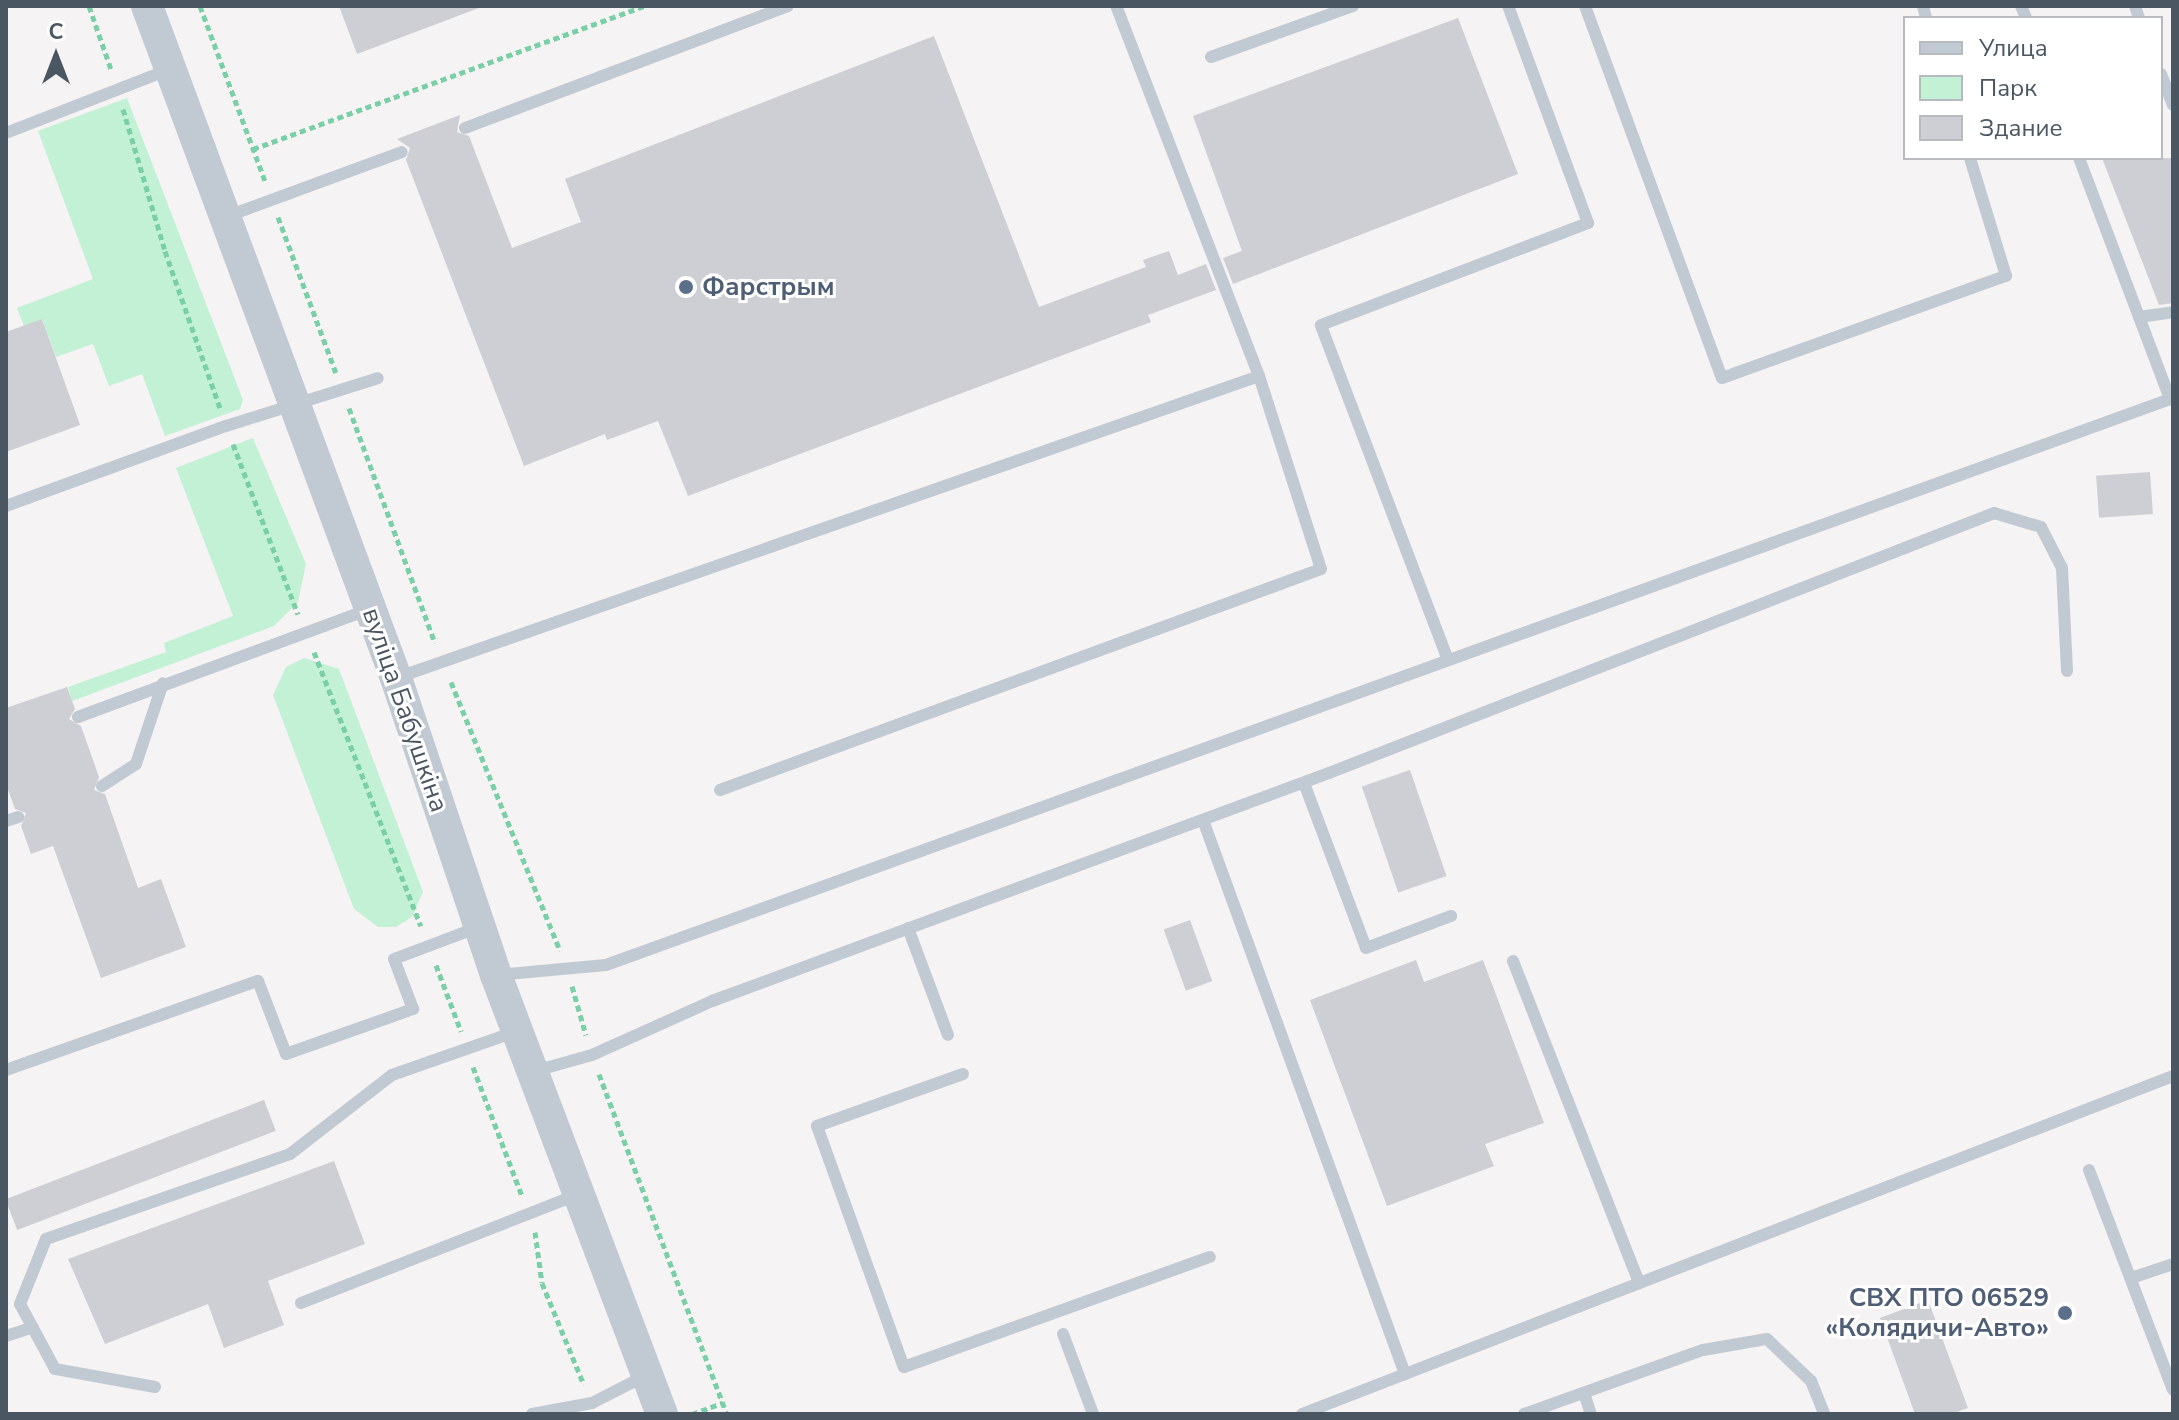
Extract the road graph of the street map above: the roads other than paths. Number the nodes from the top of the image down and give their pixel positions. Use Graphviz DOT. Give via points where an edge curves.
graph roads {
  1 [pos="147,6"];
  2 [pos="788,6"];
  3 [pos="1116,6"];
  4 [pos="1353,6"];
  5 [pos="1508,6"];
  6 [pos="1585,6"];
  7 [pos="1211,57"];
  8 [pos="170,69"];
  9 [pos="2163,79"];
  10 [pos="2173,105"];
  11 [pos="465,128"];
  12 [pos="6,133"];
  13 [pos="402,152"];
  14 [pos="1971,160"];
  15 [pos="2080,160"];
  16 [pos="225,217"];
  17 [pos="2173,312"];
  18 [pos="2139,317"];
  19 [pos="1259,376"];
  20 [pos="378,378"];
  21 [pos="2172,399"];
  22 [pos="295,406"];
  23 [pos="6,506"];
  24 [pos="370,609"];
  25 [pos="1448,660"];
  26 [pos="2067,671"];
  27 [pos="396,678"];
  28 [pos="163,683"];
  29 [pos="78,717"];
  30 [pos="1304,783"];
  31 [pos="102,786"];
  32 [pos="720,790"];
  33 [pos="1203,820"];
  34 [pos="1451,916"];
  35 [pos="481,927"];
  36 [pos="908,928"];
  37 [pos="1513,961"];
  38 [pos="496,975"];
  39 [pos="518,1031"];
  40 [pos="948,1035"];
  41 [pos="6,1070"];
  42 [pos="535,1071"];
  43 [pos="963,1074"];
  44 [pos="2173,1076"];
  45 [pos="2089,1170"];
  46 [pos="579,1194"];
  47 [pos="1210,1257"];
  48 [pos="2173,1264"];
  49 [pos="2131,1278"];
  50 [pos="1639,1283"];
  51 [pos="301,1303"];
  52 [pos="33,1327"];
  53 [pos="1063,1334"];
  54 [pos="6,1336"];
  55 [pos="2168,1365"];
  56 [pos="1405,1374"];
  57 [pos="648,1375"];
  58 [pos="155,1387"];
  59 [pos="2173,1390"];
  60 [pos="1584,1393"];
  61 [pos="532,1414"];
  62 [pos="662,1414"];
  63 [pos="1093,1414"];
  64 [pos="1302,1414"];
  65 [pos="1524,1414"];
  66 [pos="1591,1414"];
  67 [pos="1824,1414"];
  1 -- 8 [label="street, вуліца Бабушкіна"];
  2 -- 11 [label="lane"];
  3 -- 19 [label="lane"];
  4 -- 7 [label="lane"];
  5 -- 25 [label="lane" via="1588,223 1321,325"];
  6 -- 14 [label="lane" via="1722,378 2006,276"];
  8 -- 12 [label="lane"];
  8 -- 16 [label="street, вуліца Бабушкіна"];
  9 -- 10 [label="lane"];
  13 -- 16 [label="lane"];
  15 -- 18 [label="lane"];
  16 -- 22 [label="street, вуліца Бабушкіна"];
  17 -- 18 [label="lane"];
  18 -- 21 [label="lane"];
  19 -- 27 [label="lane"];
  19 -- 32 [label="lane" via="1321,569"];
  20 -- 22 [label="lane"];
  21 -- 25 [label="lane"];
  22 -- 23 [label="lane"];
  22 -- 24 [label="street, вуліца Бабушкіна"];
  24 -- 27 [label="street, вуліца Бабушкіна"];
  24 -- 28 [label="lane"];
  25 -- 38 [label="lane" via="606,965"];
  26 -- 30 [label="lane" via="2062,568 2041,527 1994,513"];
  27 -- 35 [label="street, вуліца Бабушкіна"];
  28 -- 29 [label="lane"];
  28 -- 31 [label="lane" via="136,764"];
  30 -- 33 [label="lane"];
  30 -- 34 [label="lane" via="1366,948"];
  33 -- 36 [label="lane"];
  33 -- 56 [label="lane"];
  35 -- 38 [label="street, вуліца Бабушкіна"];
  35 -- 41 [label="lane" via="394,959 413,1009 286,1054 258,981"];
  36 -- 40 [label="lane"];
  36 -- 42 [label="lane" via="712,1001 592,1055"];
  37 -- 50 [label="lane"];
  38 -- 39 [label="street, вуліца Бабушкіна"];
  39 -- 42 [label="street, вуліца Бабушкіна"];
  39 -- 52 [label="lane" via="392,1075 290,1154 46,1239 20,1304"];
  42 -- 46 [label="street, вуліца Бабушкіна"];
  43 -- 47 [label="lane" via="817,1126 904,1367"];
  44 -- 50 [label="lane"];
  45 -- 49 [label="lane"];
  46 -- 51 [label="lane"];
  46 -- 57 [label="street, вуліца Бабушкіна"];
  48 -- 49 [label="lane"];
  49 -- 55 [label="lane"];
  50 -- 56 [label="lane"];
  52 -- 54 [label="lane"];
  52 -- 58 [label="lane" via="55,1369"];
  53 -- 63 [label="lane"];
  55 -- 59 [label="lane"];
  56 -- 64 [label="lane"];
  57 -- 61 [label="lane" via="592,1403"];
  57 -- 62 [label="street, вуліца Бабушкіна"];
  60 -- 65 [label="lane"];
  60 -- 66 [label="lane"];
  60 -- 67 [label="lane" via="1703,1350 1767,1339 1811,1381"];
}
